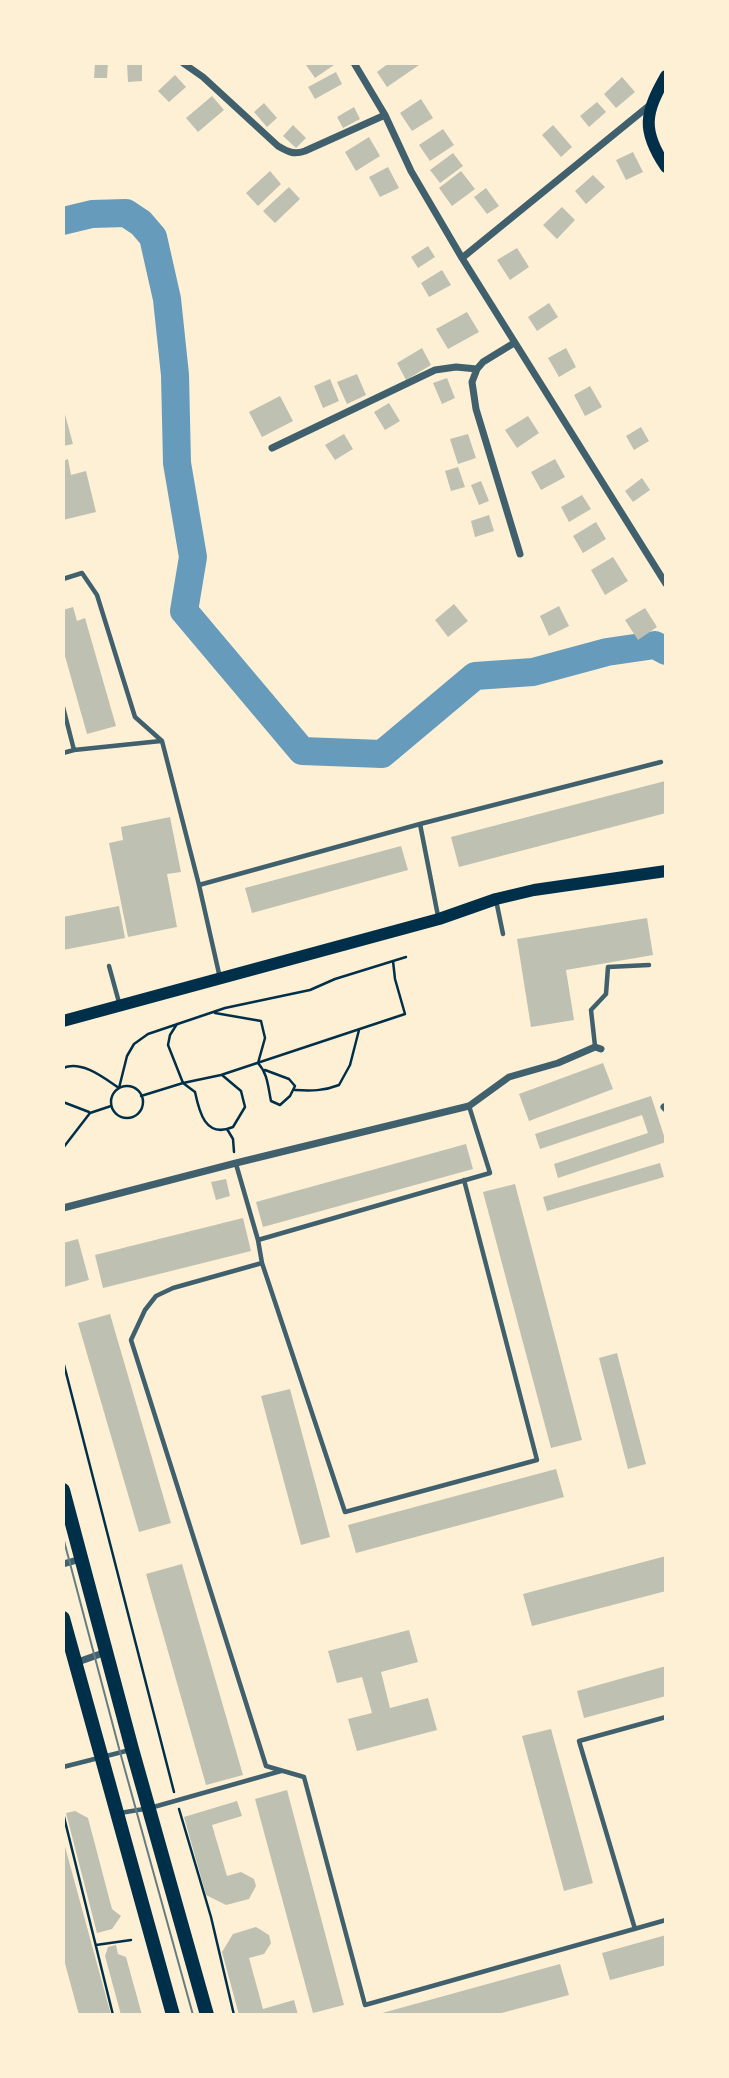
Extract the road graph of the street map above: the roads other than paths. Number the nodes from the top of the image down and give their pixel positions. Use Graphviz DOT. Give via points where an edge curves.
graph roads {
  1 [pos="183,63"];
  2 [pos="354,63"];
  3 [pos="666,76"];
  4 [pos="651,104"];
  5 [pos="384,115"];
  6 [pos="666,167"];
  7 [pos="462,258"];
  8 [pos="514,343"];
  9 [pos="477,369"];
  10 [pos="272,448"];
  11 [pos="520,554"];
  12 [pos="63,579"];
  13 [pos="666,584"];
  14 [pos="63,707"];
  15 [pos="162,741"];
  16 [pos="74,750"];
  17 [pos="63,753"];
  18 [pos="661,762"];
  19 [pos="420,824"];
  20 [pos="666,871"];
  21 [pos="199,885"];
  22 [pos="496,899"];
  23 [pos="439,919"];
  24 [pos="503,934"];
  25 [pos="649,965"];
  26 [pos="108,966"];
  27 [pos="220,979"];
  28 [pos="120,1006"];
  29 [pos="63,1021"];
  30 [pos="598,1048"];
  31 [pos="469,1106"];
  32 [pos="236,1163"];
  33 [pos="464,1180"];
  34 [pos="63,1208"];
  35 [pos="258,1240"];
  36 [pos="262,1263"];
  37 [pos="63,1490"];
  38 [pos="82,1559"];
  39 [pos="63,1564"];
  40 [pos="63,1618"];
  41 [pos="107,1652"];
  42 [pos="75,1663"];
  43 [pos="666,1717"];
  44 [pos="132,1749"];
  45 [pos="100,1757"];
  46 [pos="63,1767"];
  47 [pos="282,1770"];
  48 [pos="150,1808"];
  49 [pos="117,1814"];
  50 [pos="666,1920"];
  51 [pos="635,1928"];
  52 [pos="173,2015"];
  53 [pos="207,2015"];
  1 -- 5 [label="street" via="287,152 297,154"];
  2 -- 5 [label="street"];
  3 -- 4 [label="main road"];
  4 -- 6 [label="main road" via="650,135"];
  4 -- 7 [label="street"];
  5 -- 7 [label="street"];
  7 -- 8 [label="street"];
  8 -- 9 [label="street"];
  8 -- 13 [label="street"];
  9 -- 10 [label="street" via="435,370"];
  9 -- 11 [label="street" via="472,382 476,409"];
  12 -- 15 [label="lane" via="82,573 97,595 135,717"];
  14 -- 16 [label="lane"];
  15 -- 16 [label="lane"];
  15 -- 21 [label="lane"];
  16 -- 17 [label="lane"];
  18 -- 19 [label="lane"];
  19 -- 21 [label="lane"];
  19 -- 23 [label="lane"];
  20 -- 22 [label="main road"];
  21 -- 27 [label="lane"];
  22 -- 23 [label="main road"];
  22 -- 24 [label="lane"];
  23 -- 27 [label="main road"];
  25 -- 30 [label="lane" via="608,967 606,994 591,1010"];
  26 -- 28 [label="lane"];
  27 -- 28 [label="main road"];
  28 -- 29 [label="main road"];
  30 -- 31 [label="street" via="509,1077"];
  31 -- 32 [label="street"];
  31 -- 33 [label="lane" via="490,1173"];
  32 -- 34 [label="street"];
  32 -- 35 [label="lane"];
  33 -- 35 [label="lane"];
  33 -- 36 [label="lane" via="537,1460 345,1512"];
  35 -- 36 [label="lane"];
  36 -- 47 [label="lane" via="156,1296 131,1340 266,1766"];
  37 -- 38 [label="main road"];
  38 -- 39 [label="street"];
  38 -- 41 [label="main road"];
  40 -- 42 [label="main road"];
  41 -- 42 [label="street"];
  41 -- 44 [label="main road"];
  42 -- 45 [label="main road"];
  43 -- 51 [label="lane" via="579,1741"];
  44 -- 45 [label="lane"];
  44 -- 48 [label="main road"];
  45 -- 46 [label="lane"];
  45 -- 49 [label="main road"];
  47 -- 48 [label="lane"];
  47 -- 51 [label="lane" via="304,1777 365,2005"];
  48 -- 49 [label="lane"];
  48 -- 53 [label="main road"];
  49 -- 52 [label="main road"];
  50 -- 51 [label="lane"];
}
